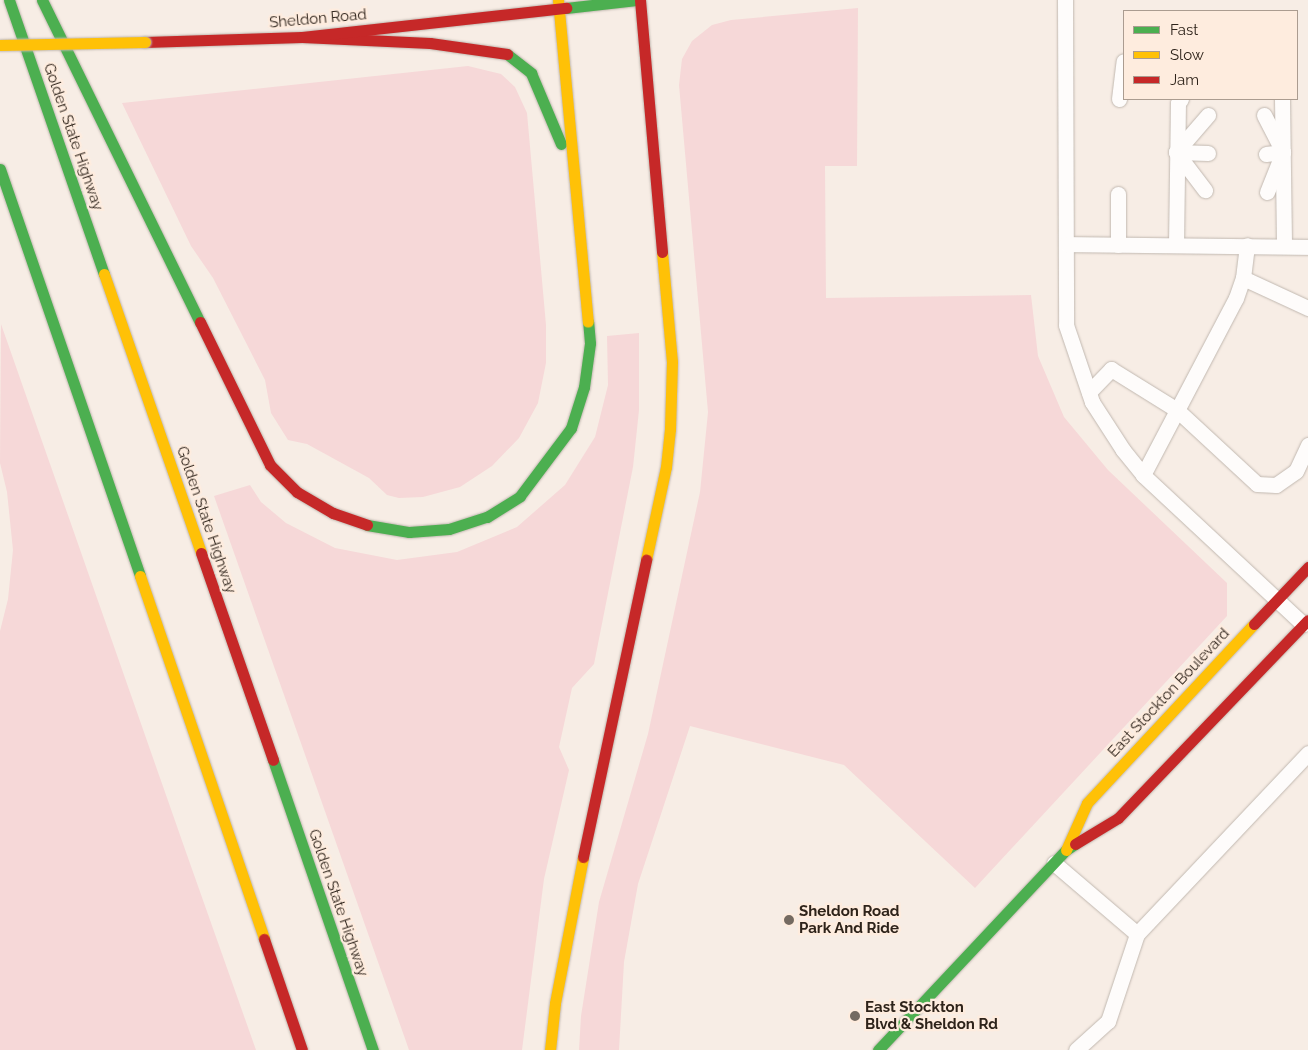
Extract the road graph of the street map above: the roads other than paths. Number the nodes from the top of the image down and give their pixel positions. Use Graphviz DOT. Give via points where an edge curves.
graph roads {
  1 [pos="9,0"];
  2 [pos="42,0"];
  3 [pos="639,0"];
  4 [pos="1064,0"];
  5 [pos="558,5"];
  6 [pos="302,37"];
  7 [pos="0,45"];
  8 [pos="1123,68"];
  9 [pos="1119,99"];
  10 [pos="1180,100"];
  11 [pos="1282,100"];
  12 [pos="1208,115"];
  13 [pos="1264,115"];
  14 [pos="1176,152"];
  15 [pos="1208,152"];
  16 [pos="1282,152"];
  17 [pos="1266,154"];
  18 [pos="0,169"];
  19 [pos="574,179"];
  20 [pos="1205,190"];
  21 [pos="1267,192"];
  22 [pos="1118,194"];
  23 [pos="1067,244"];
  24 [pos="1118,245"];
  25 [pos="1176,245"];
  26 [pos="1247,245"];
  27 [pos="1284,245"];
  28 [pos="1308,247"];
  29 [pos="1243,278"];
  30 [pos="1308,308"];
  31 [pos="1089,392"];
  32 [pos="1177,410"];
  33 [pos="1308,445"];
  34 [pos="1143,475"];
  35 [pos="1308,568"];
  36 [pos="1276,600"];
  37 [pos="1306,622"];
  38 [pos="1308,753"];
  39 [pos="1066,850"];
  40 [pos="1054,863"];
  41 [pos="1137,934"];
  42 [pos="302,1050"];
  43 [pos="373,1050"];
  44 [pos="550,1050"];
  45 [pos="878,1050"];
  46 [pos="1076,1050"];
  1 -- 43 [label="main road, Golden State Highway"];
  2 -- 19 [label="main road" via="270,465 297,492 333,513 374,527 409,532 449,529 487,517 520,496 572,428 584,387 590,343"];
  3 -- 5 [label="main road, Sheldon Road"];
  3 -- 44 [label="main road" via="672,362 670,429 666,467 574,904 555,1003"];
  4 -- 23 [label="lane"];
  5 -- 6 [label="main road, Sheldon Road"];
  5 -- 19 [label="main road"];
  6 -- 7 [label="main road, Sheldon Road, bridge"];
  6 -- 19 [label="main road" via="430,43 506,54 531,73"];
  8 -- 9 [label="lane"];
  10 -- 14 [label="lane"];
  11 -- 16 [label="lane"];
  12 -- 14 [label="lane"];
  13 -- 16 [label="lane"];
  14 -- 15 [label="lane"];
  14 -- 20 [label="lane"];
  14 -- 25 [label="lane"];
  16 -- 17 [label="lane"];
  16 -- 21 [label="lane"];
  16 -- 27 [label="lane"];
  18 -- 42 [label="main road"];
  22 -- 24 [label="lane"];
  23 -- 24 [label="lane"];
  23 -- 31 [label="lane" via="1066,326"];
  24 -- 25 [label="lane"];
  25 -- 26 [label="lane"];
  26 -- 27 [label="lane"];
  26 -- 29 [label="lane"];
  27 -- 28 [label="lane"];
  29 -- 30 [label="lane"];
  29 -- 32 [label="lane" via="1236,298"];
  31 -- 32 [label="lane" via="1110,369"];
  31 -- 34 [label="lane" via="1122,450"];
  32 -- 33 [label="lane" via="1257,484 1276,485 1296,472"];
  32 -- 34 [label="lane"];
  34 -- 36 [label="lane"];
  35 -- 36 [label="main road, East Stockton Boulevard"];
  36 -- 37 [label="lane"];
  36 -- 39 [label="main road, East Stockton Boulevard" via="1087,804"];
  37 -- 39 [label="main road, East Stockton Boulevard" via="1118,818"];
  38 -- 41 [label="lane"];
  39 -- 40 [label="main road, East Stockton Boulevard"];
  40 -- 41 [label="lane"];
  40 -- 45 [label="main road, East Stockton Boulevard"];
  41 -- 46 [label="lane" via="1108,1021"];
}
